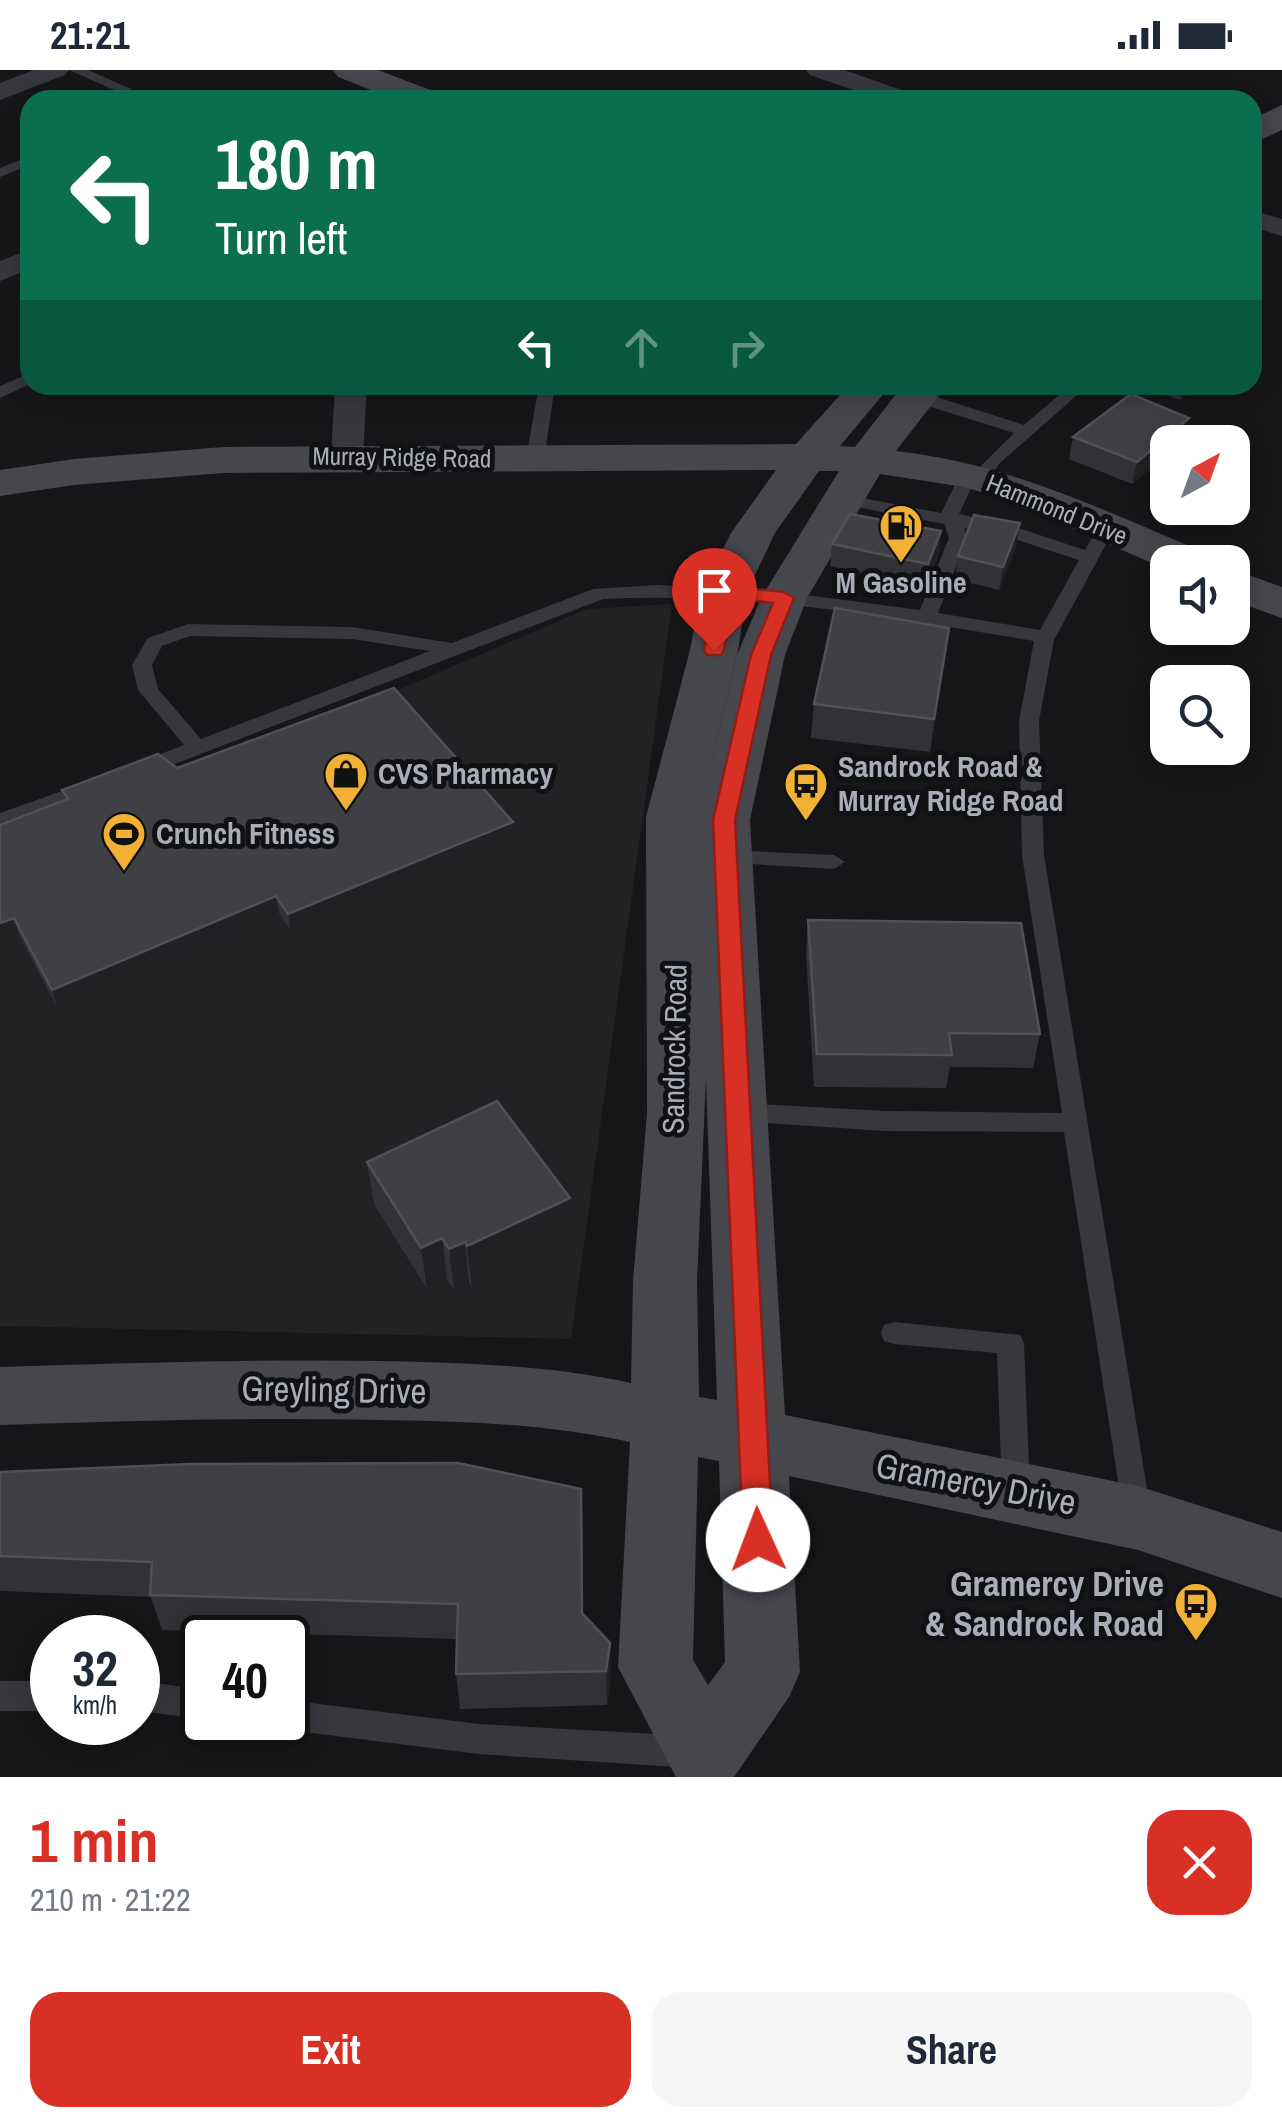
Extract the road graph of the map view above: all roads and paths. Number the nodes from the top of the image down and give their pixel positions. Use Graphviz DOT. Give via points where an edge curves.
graph roads {
  1 [pos="56,70"];
  2 [pos="76,70"];
  3 [pos="349,70"];
  4 [pos="820,70"];
  5 [pos="864,76"];
  6 [pos="125,90"];
  7 [pos="388,90"];
  8 [pos="889,90"];
  9 [pos="0,92"];
  10 [pos="351,395"];
  11 [pos="545,395"];
  12 [pos="862,395"];
  13 [pos="917,395"];
  14 [pos="934,395"];
  15 [pos="1070,395"];
  16 [pos="1026,431"];
  17 [pos="347,457"];
  18 [pos="535,459"];
  19 [pos="805,460"];
  20 [pos="974,476"];
  21 [pos="856,481"];
  22 [pos="0,484"];
  23 [pos="954,520"];
  24 [pos="1098,543"];
  25 [pos="1150,554"];
  26 [pos="1250,590"];
  27 [pos="724,592"];
  28 [pos="784,598"];
  29 [pos="1282,604"];
  30 [pos="926,618"];
  31 [pos="1046,637"];
  32 [pos="456,650"];
  33 [pos="198,748"];
  34 [pos="0,821"];
  35 [pos="700,856"];
  36 [pos="834,862"];
  37 [pos="736,1112"];
  38 [pos="1074,1123"];
  39 [pos="894,1333"];
  40 [pos="0,1396"];
  41 [pos="665,1420"];
  42 [pos="754,1439"];
  43 [pos="1016,1490"];
  44 [pos="1138,1518"];
  45 [pos="1282,1565"];
  46 [pos="0,1696"];
  47 [pos="30,1696"];
  48 [pos="310,1718"];
  49 [pos="701,1765"];
  1 -- 9 [label="street"];
  2 -- 6 [label="lane"];
  3 -- 7 [label="main road"];
  4 -- 5 [label="street"];
  5 -- 8 [label="street"];
  10 -- 17 [label="street"];
  11 -- 18 [label="lane"];
  12 -- 19 [label="main road, Sandrock Road"];
  13 -- 21 [label="main road, Sandrock Road"];
  14 -- 16 [label="lane"];
  15 -- 16 [label="lane"];
  16 -- 20 [label="lane"];
  17 -- 18 [label="main road, Murray Ridge Road"];
  17 -- 22 [label="main road, Murray Ridge Road" via="271,456"];
  18 -- 19 [label="main road, Murray Ridge Road"];
  19 -- 21 [label="main road, Hammond Drive"];
  19 -- 27 [label="main road, Sandrock Road" via="754,533"];
  20 -- 21 [label="main road, Hammond Drive" via="919,464"];
  20 -- 23 [label="lane" via="950,514"];
  20 -- 24 [label="main road, Hammond Drive" via="1022,491"];
  21 -- 23 [label="lane"];
  21 -- 28 [label="main road, Sandrock Road"];
  23 -- 24 [label="lane"];
  23 -- 30 [label="lane" via="958,538"];
  24 -- 25 [label="main road, Hammond Drive"];
  24 -- 31 [label="lane"];
  26 -- 29 [label="main road"];
  27 -- 28 [label="lane"];
  27 -- 32 [label="lane" via="600,593"];
  27 -- 35 [label="main road, Sandrock Road" via="672,817"];
  28 -- 30 [label="lane"];
  28 -- 35 [label="main road, Sandrock Road" via="761,655 724,820"];
  30 -- 31 [label="lane"];
  31 -- 38 [label="lane" via="1029,720 1032,856"];
  32 -- 33 [label="lane"];
  32 -- 33 [label="lane" via="334,633 188,630 155,642 142,664 148,690"];
  33 -- 34 [label="lane"];
  35 -- 36 [label="lane"];
  35 -- 37 [label="main road, Sandrock Road"];
  35 -- 41 [label="main road, Sandrock Road" via="665,1281"];
  37 -- 38 [label="lane"];
  37 -- 42 [label="main road, Sandrock Road"];
  38 -- 44 [label="lane"];
  39 -- 43 [label="lane" via="1010,1344"];
  40 -- 41 [label="main road, Greyling Drive" via="234,1388 461,1392 574,1400"];
  41 -- 42 [label="main road, Gramercy Drive"];
  41 -- 49 [label="main road, Sandrock Road" via="656,1667"];
  42 -- 43 [label="main road, Gramercy Drive"];
  42 -- 49 [label="main road, Sandrock Road" via="762,1672"];
  43 -- 44 [label="main road, Gramercy Drive"];
  44 -- 45 [label="main road, Gramercy Drive"];
  46 -- 47 [label="lane"];
  48 -- 49 [label="lane"];
}
